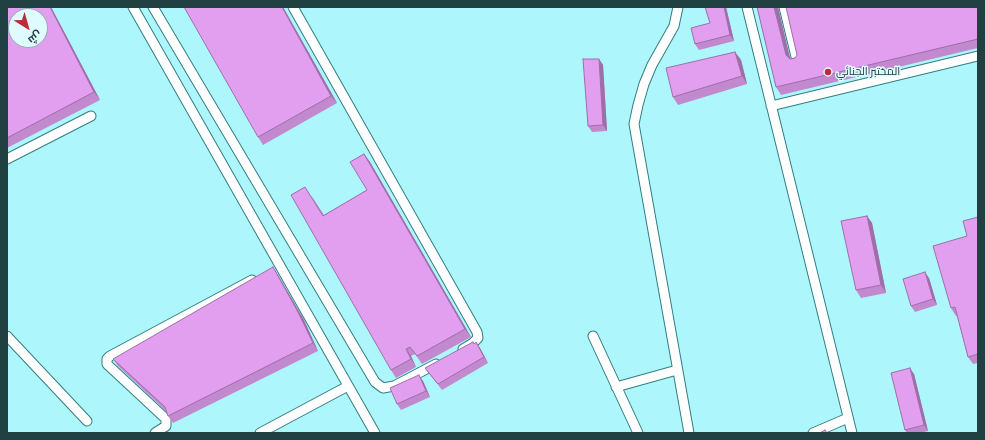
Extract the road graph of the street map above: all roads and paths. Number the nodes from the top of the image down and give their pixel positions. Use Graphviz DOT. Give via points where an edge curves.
graph roads {
  1 [pos="133,7"];
  2 [pos="153,7"];
  3 [pos="293,7"];
  4 [pos="678,7"];
  5 [pos="747,7"];
  6 [pos="784,7"];
  7 [pos="978,56"];
  8 [pos="797,61"];
  9 [pos="771,106"];
  10 [pos="91,116"];
  11 [pos="7,159"];
  12 [pos="258,276"];
  13 [pos="7,336"];
  14 [pos="593,336"];
  15 [pos="678,370"];
  16 [pos="348,386"];
  17 [pos="616,387"];
  18 [pos="848,418"];
  19 [pos="87,421"];
  20 [pos="155,433"];
  21 [pos="260,433"];
  22 [pos="375,433"];
  23 [pos="638,433"];
  24 [pos="689,433"];
  25 [pos="813,433"];
  26 [pos="852,433"];
  1 -- 16 [label="street" via="276,267"];
  2 -- 3 [label="street" via="375,382 383,388 394,386 473,343 478,338 477,332"];
  4 -- 15 [label="street" via="674,26 644,84 634,124"];
  5 -- 9 [label="street"];
  6 -- 8 [label="street"];
  7 -- 9 [label="street"];
  9 -- 18 [label="street"];
  10 -- 11 [label="street"];
  12 -- 20 [label="street" via="109,357 109,366 166,420 166,426"];
  13 -- 19 [label="street"];
  14 -- 17 [label="street"];
  15 -- 17 [label="street"];
  15 -- 24 [label="street"];
  16 -- 21 [label="street"];
  16 -- 22 [label="street"];
  17 -- 23 [label="street"];
  18 -- 25 [label="street"];
  18 -- 26 [label="street"];
}
